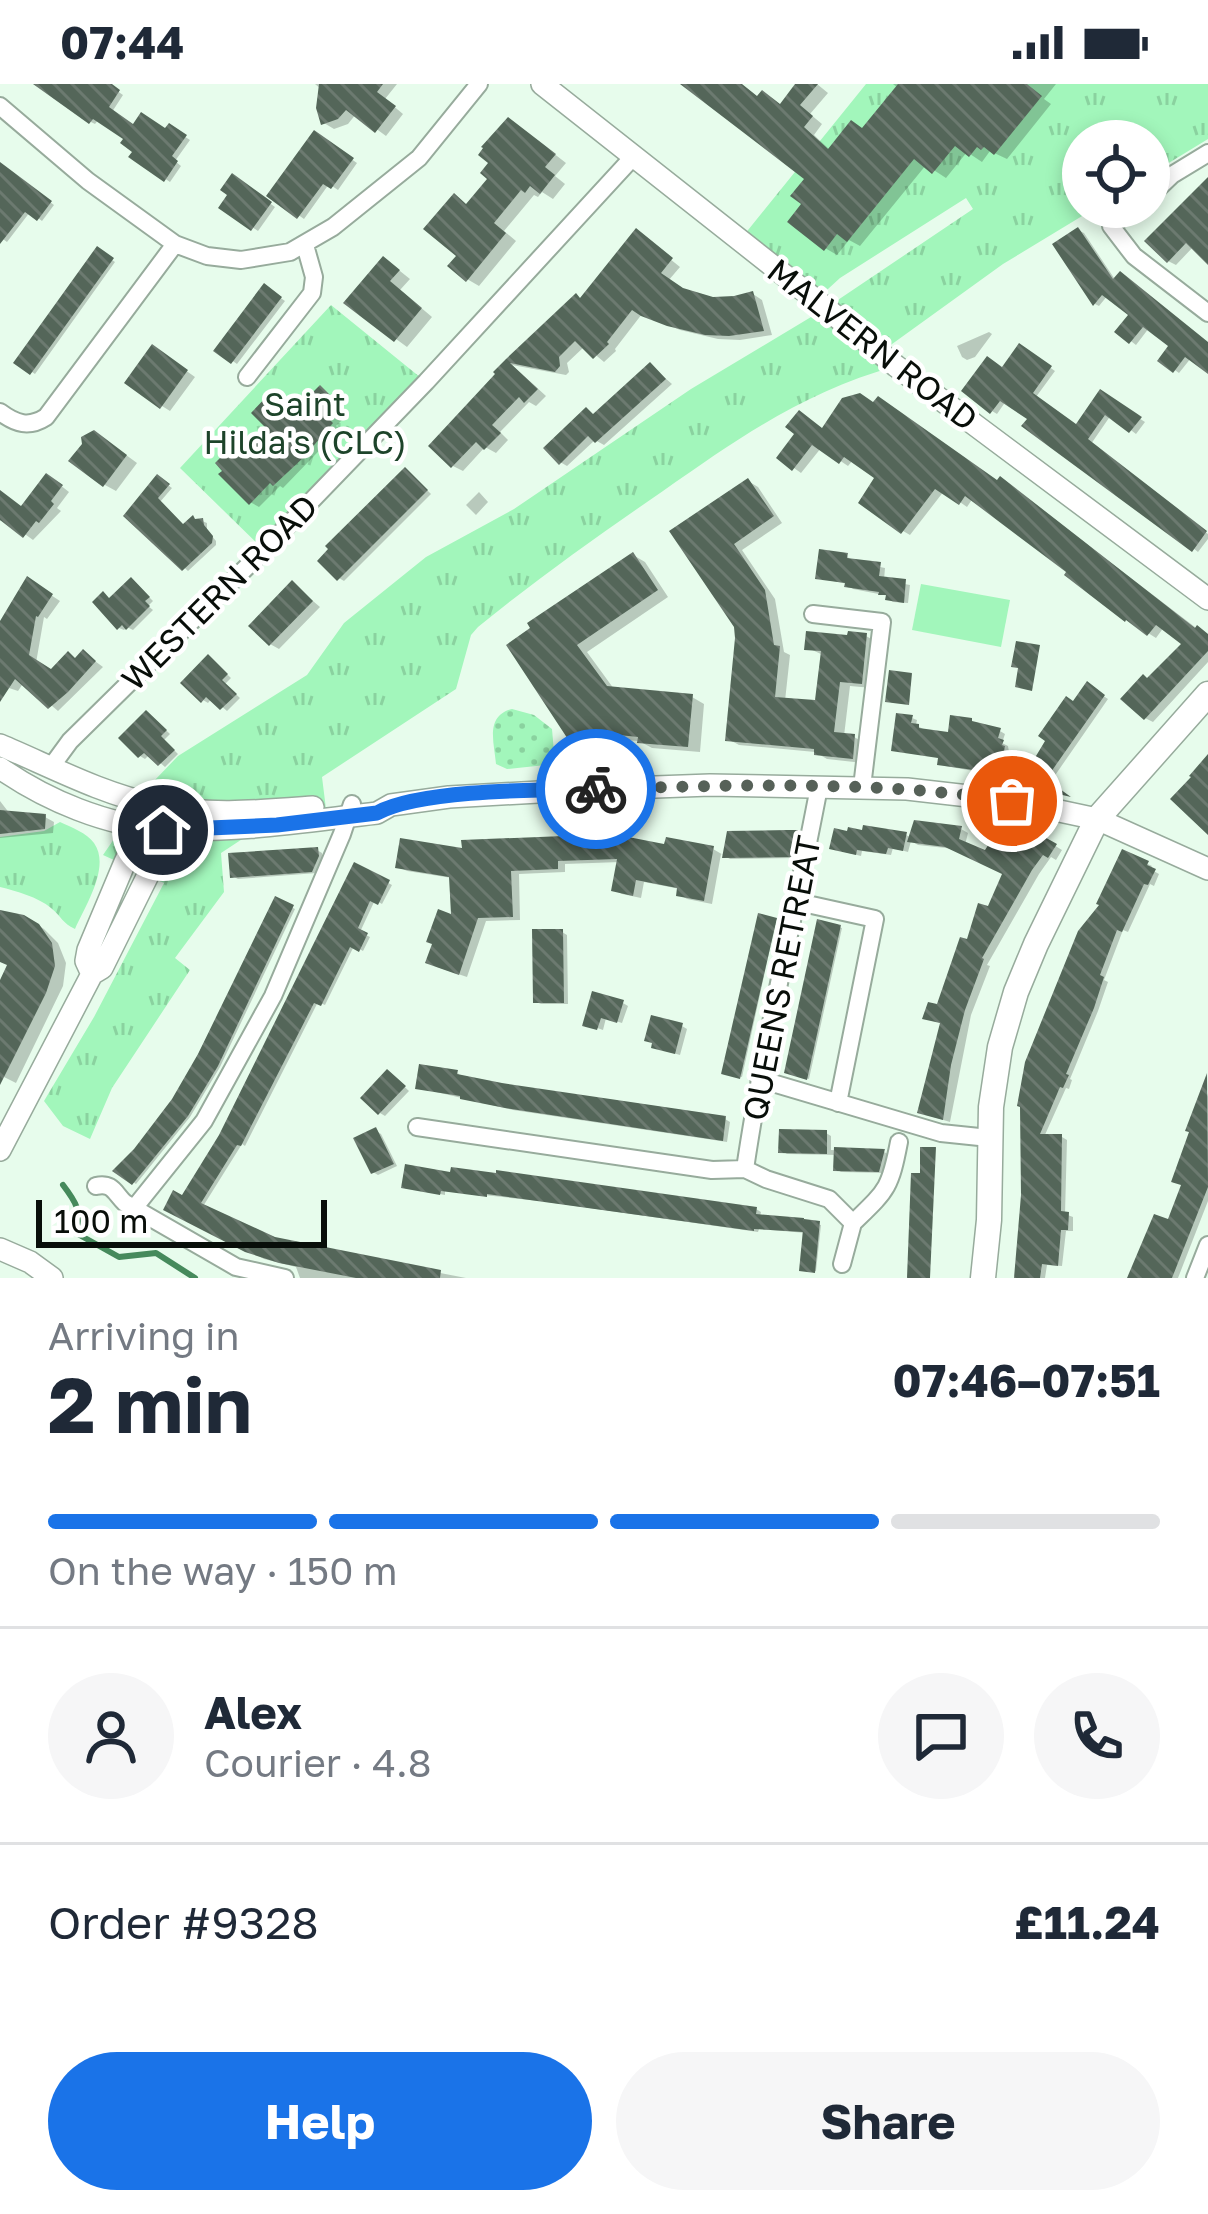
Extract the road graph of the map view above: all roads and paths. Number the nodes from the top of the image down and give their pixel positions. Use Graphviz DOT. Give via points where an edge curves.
graph roads {
  1 [pos="479,84"];
  2 [pos="542,84"];
  3 [pos="0,106"];
  4 [pos="1208,152"];
  5 [pos="634,156"];
  6 [pos="1170,177"];
  7 [pos="1113,228"];
  8 [pos="175,244"];
  9 [pos="305,245"];
  10 [pos="1208,314"];
  11 [pos="247,377"];
  12 [pos="0,412"];
  13 [pos="1208,599"];
  14 [pos="813,614"];
  15 [pos="1208,694"];
  16 [pos="0,745"];
  17 [pos="0,768"];
  18 [pos="60,771"];
  19 [pos="819,787"];
  20 [pos="862,788"];
  21 [pos="351,810"];
  22 [pos="156,817"];
  23 [pos="1097,819"];
  24 [pos="1208,869"];
  25 [pos="797,902"];
  26 [pos="759,1079"];
  27 [pos="838,1103"];
  28 [pos="417,1127"];
  29 [pos="989,1138"];
  30 [pos="899,1142"];
  31 [pos="4,1144"];
  32 [pos="745,1169"];
  33 [pos="0,1173"];
  34 [pos="96,1186"];
  35 [pos="135,1207"];
  36 [pos="853,1223"];
  37 [pos="1208,1245"];
  38 [pos="0,1249"];
  39 [pos="30,1262"];
  40 [pos="842,1264"];
  41 [pos="0,1269"];
  42 [pos="52,1278"];
  43 [pos="285,1278"];
  44 [pos="983,1278"];
  45 [pos="1195,1278"];
  1 -- 9 [label="street" via="419,158"];
  2 -- 5 [label="street, MALVERN ROAD"];
  3 -- 8 [label="street"];
  4 -- 6 [label="street"];
  5 -- 13 [label="street, MALVERN ROAD"];
  5 -- 18 [label="street, WESTERN ROAD" via="426,382 70,741"];
  7 -- 10 [label="street" via="1134,256"];
  8 -- 9 [label="street" via="241,260"];
  8 -- 12 [label="street" via="46,417 24,424"];
  9 -- 11 [label="street" via="312,292"];
  14 -- 20 [label="street" via="882,622"];
  15 -- 23 [label="main road"];
  16 -- 18 [label="street"];
  17 -- 22 [label="street" via="105,819"];
  18 -- 22 [label="street"];
  19 -- 20 [label="street"];
  19 -- 21 [label="street" via="482,794 377,813"];
  19 -- 25 [label="street, QUEENS RETREAT"];
  20 -- 23 [label="street" via="968,794"];
  21 -- 22 [label="street"];
  21 -- 35 [label="street" via="273,996 203,1121"];
  22 -- 31 [label="street" via="156,859"];
  23 -- 24 [label="street"];
  23 -- 29 [label="main road" via="1016,992 994,1077"];
  25 -- 26 [label="street, QUEENS RETREAT"];
  25 -- 27 [label="street" via="875,920"];
  26 -- 27 [label="street"];
  26 -- 32 [label="street, QUEENS RETREAT"];
  27 -- 29 [label="street"];
  28 -- 32 [label="street"];
  29 -- 44 [label="main road"];
  30 -- 36 [label="street" via="886,1192"];
  31 -- 33 [label="street"];
  32 -- 36 [label="street" via="830,1199"];
  34 -- 35 [label="street"];
  35 -- 43 [label="street" via="236,1267"];
  36 -- 40 [label="street"];
  37 -- 45 [label="street"];
  38 -- 39 [label="street"];
  39 -- 41 [label="street"];
  39 -- 42 [label="street"];
}
